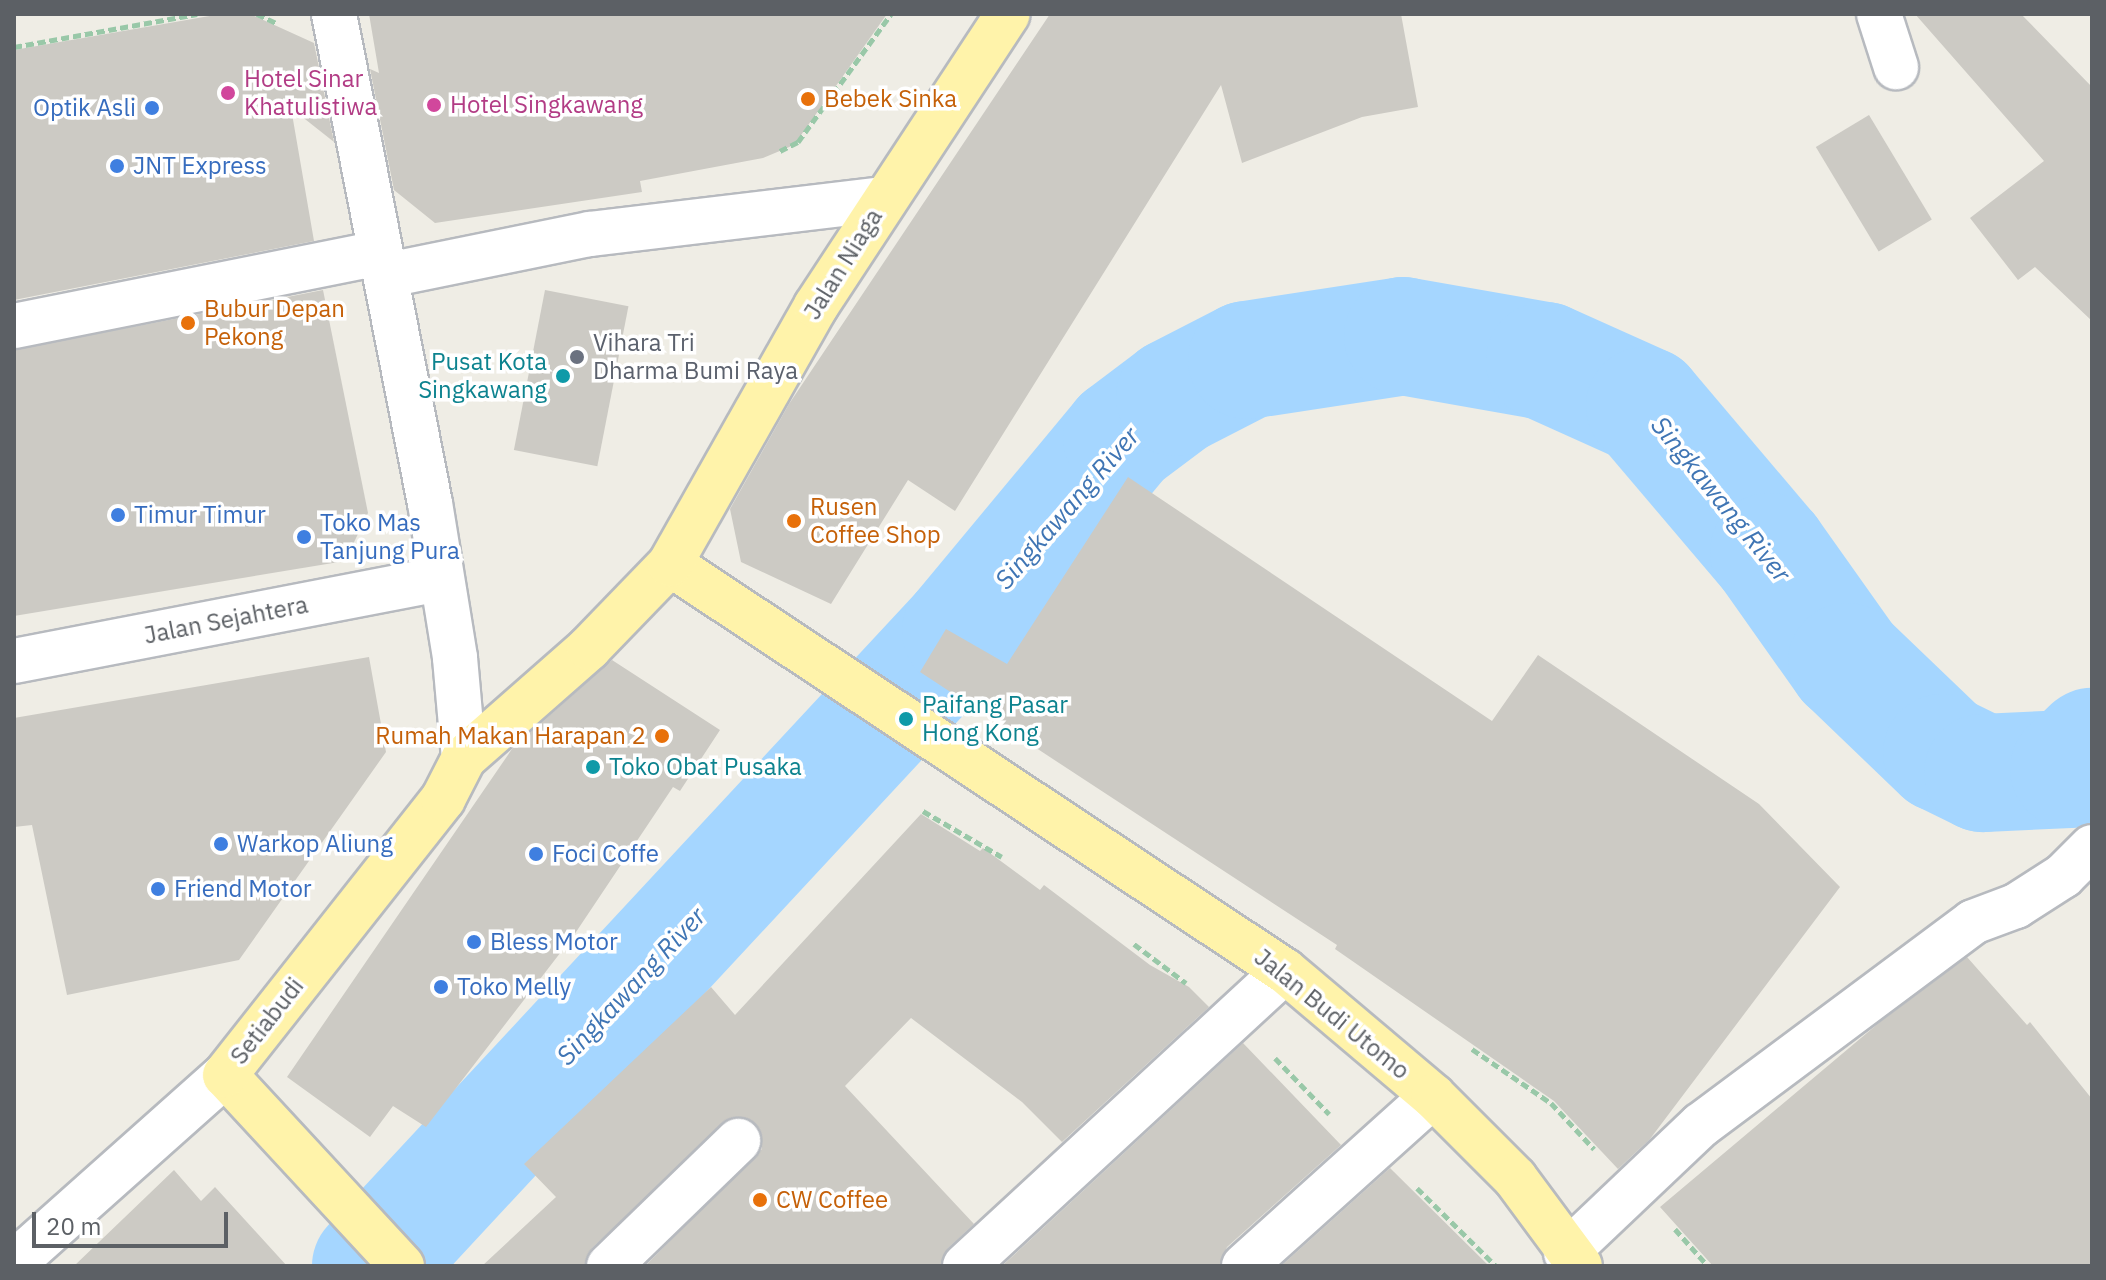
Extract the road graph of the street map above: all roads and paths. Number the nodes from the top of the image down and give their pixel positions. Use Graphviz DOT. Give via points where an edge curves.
graph roads {
  1 [pos="197,14"];
  2 [pos="257,14"];
  3 [pos="334,14"];
  4 [pos="891,14"];
  5 [pos="1008,14"];
  6 [pos="1879,14"];
  7 [pos="280,25"];
  8 [pos="14,47"];
  9 [pos="1896,67"];
  10 [pos="776,154"];
  11 [pos="884,199"];
  12 [pos="384,264"];
  13 [pos="14,326"];
  14 [pos="670,564"];
  15 [pos="439,579"];
  16 [pos="14,661"];
  17 [pos="464,758"];
  18 [pos="923,811"];
  19 [pos="2092,847"];
  20 [pos="1005,859"];
  21 [pos="1128,939"];
  22 [pos="1285,971"];
  23 [pos="1195,989"];
  24 [pos="1272,1054"];
  25 [pos="225,1075"];
  26 [pos="1433,1096"];
  27 [pos="1333,1118"];
  28 [pos="738,1141"];
  29 [pos="1413,1185"];
  30 [pos="1667,1219"];
  31 [pos="1573,1259"];
  32 [pos="14,1263"];
  33 [pos="402,1266"];
  34 [pos="609,1266"];
  35 [pos="965,1266"];
  36 [pos="1244,1266"];
  37 [pos="1496,1266"];
  38 [pos="1708,1266"];
  1 -- 8 [label="path"];
  2 -- 7 [label="path"];
  3 -- 12 [label="street"];
  4 -- 10 [label="path" via="798,142"];
  5 -- 11 [label="main road, Jalan Niaga"];
  6 -- 9 [label="street"];
  11 -- 12 [label="street"];
  11 -- 14 [label="main road, Jalan Niaga" via="816,306"];
  12 -- 13 [label="street"];
  12 -- 15 [label="street" via="430,503"];
  14 -- 17 [label="main road, Setiabudi" via="589,648"];
  14 -- 22 [label="main road, Jalan Budi Utomo"];
  15 -- 16 [label="street, Jalan Sejahtera"];
  15 -- 17 [label="street" via="455,658"];
  17 -- 25 [label="main road, Setiabudi" via="443,799"];
  18 -- 20 [label="path"];
  19 -- 31 [label="street" via="2063,876 2016,906 1973,922 1701,1125"];
  21 -- 23 [label="path"];
  22 -- 26 [label="main road, Jalan Budi Utomo"];
  22 -- 35 [label="street"];
  24 -- 27 [label="path"];
  25 -- 32 [label="street"];
  25 -- 33 [label="main road, Setiabudi"];
  26 -- 31 [label="main road, Jalan Budi Utomo" via="1515,1178"];
  26 -- 36 [label="street"];
  28 -- 34 [label="street"];
  29 -- 37 [label="path"];
  30 -- 38 [label="path"];
}
